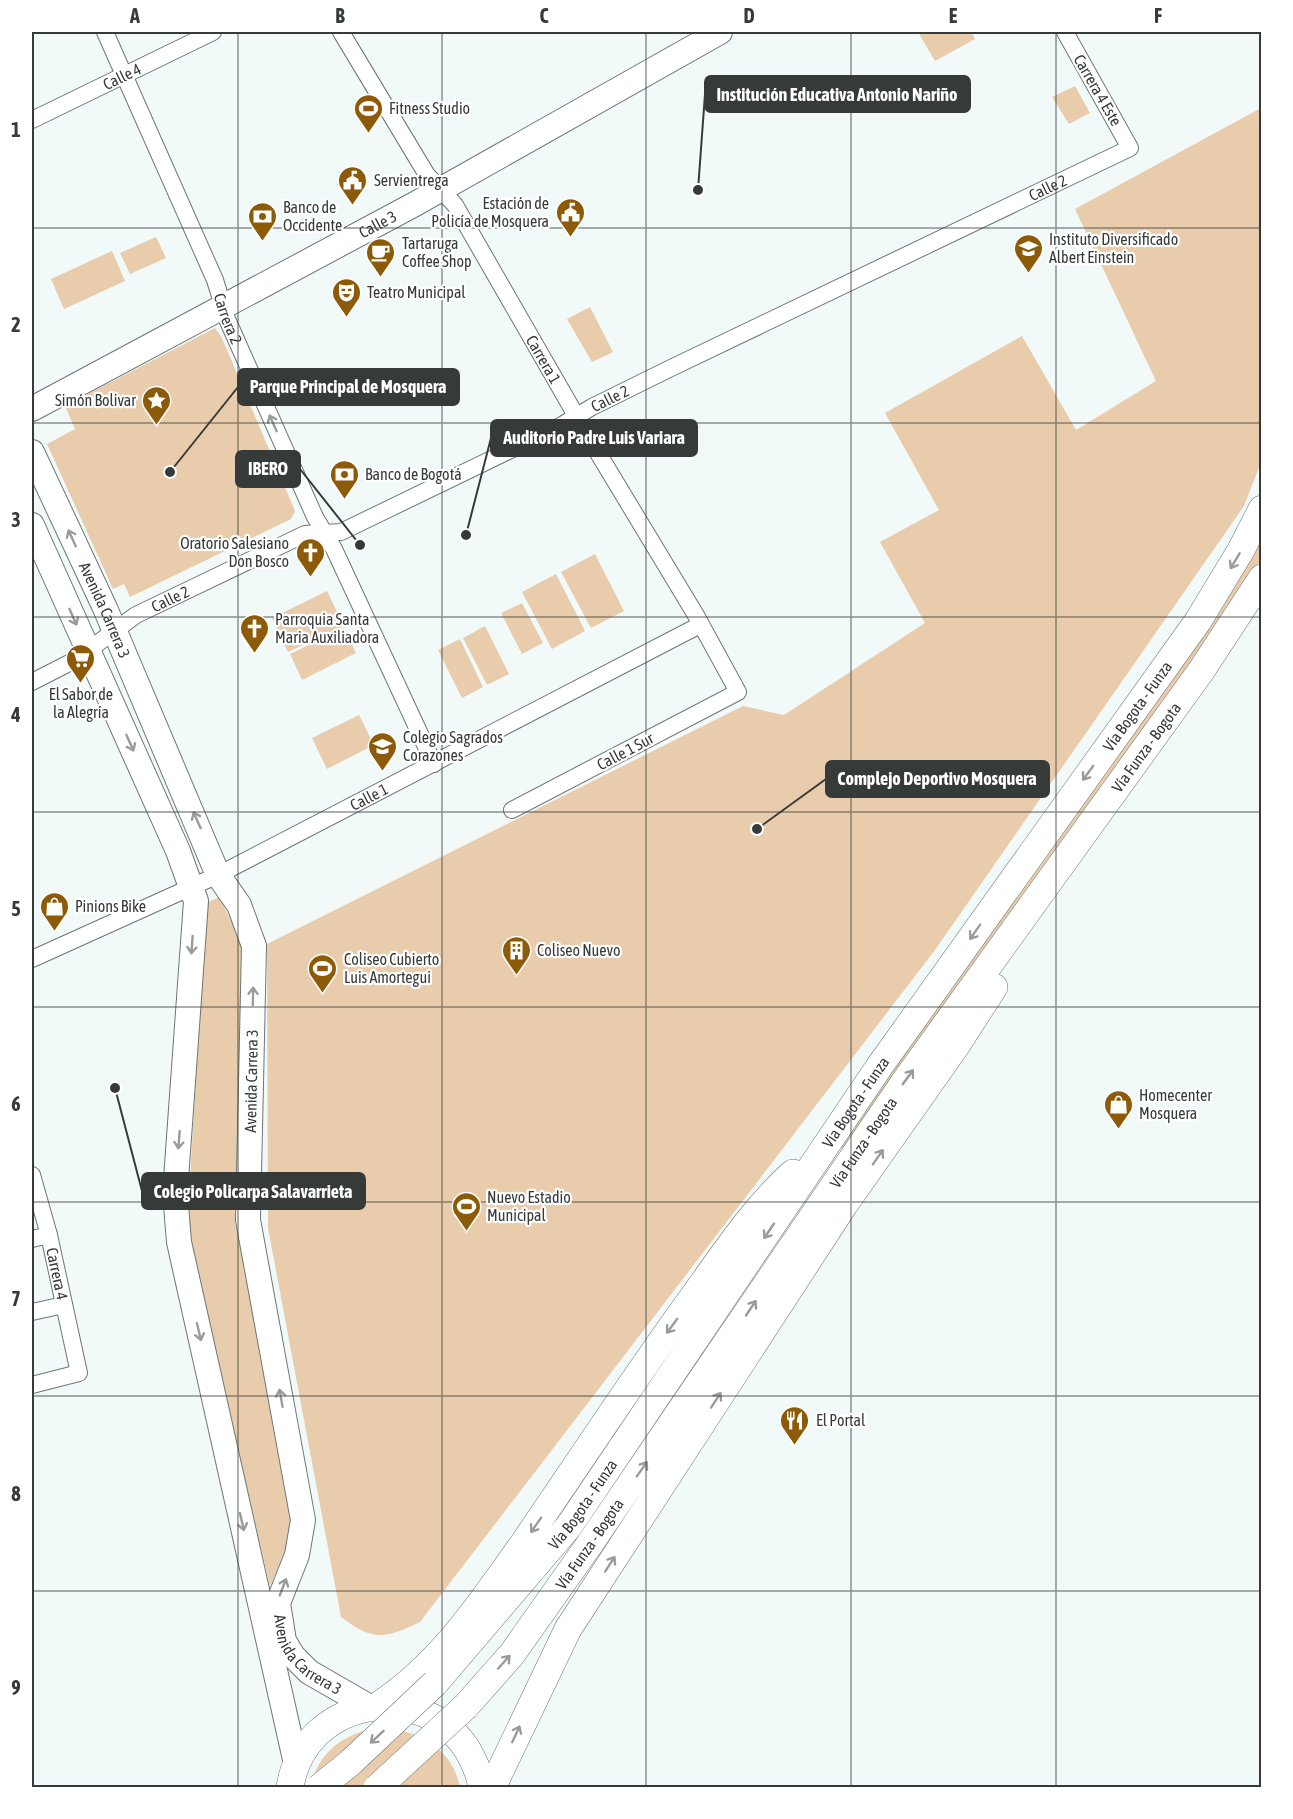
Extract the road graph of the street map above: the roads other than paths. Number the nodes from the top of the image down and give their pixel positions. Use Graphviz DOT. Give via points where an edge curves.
graph roads {
  1 [pos="105,32"];
  2 [pos="213,32"];
  3 [pos="341,32"];
  4 [pos="1065,32"];
  5 [pos="709,34"];
  6 [pos="124,75"];
  7 [pos="32,120"];
  8 [pos="1130,148"];
  9 [pos="440,189"];
  10 [pos="223,306"];
  11 [pos="32,409"];
  12 [pos="577,417"];
  13 [pos="32,452"];
  14 [pos="1262,509"];
  15 [pos="32,525"];
  16 [pos="324,534"];
  17 [pos="1262,578"];
  18 [pos="700,625"];
  19 [pos="113,630"];
  20 [pos="88,651"];
  21 [pos="32,682"];
  22 [pos="738,692"];
  23 [pos="434,764"];
  24 [pos="512,810"];
  25 [pos="1099,813"];
  26 [pos="218,875"];
  27 [pos="192,887"];
  28 [pos="32,959"];
  29 [pos="832,1138"];
  30 [pos="32,1174"];
  31 [pos="49,1235"];
  32 [pos="32,1239"];
  33 [pos="64,1305"];
  34 [pos="32,1312"];
  35 [pos="32,1385"];
  36 [pos="373,1706"];
  37 [pos="290,1779"];
  38 [pos="319,1788"];
  39 [pos="377,1788"];
  40 [pos="482,1788"];
  41 [pos="492,1788"];
  1 -- 6 [label="street, Carrera 2"];
  2 -- 6 [label="street, Calle 4"];
  3 -- 9 [label="street, Carrera 1" via="427,175"];
  4 -- 8 [label="street, Carrera 4 Este"];
  5 -- 9 [label="main road, Calle 3"];
  6 -- 7 [label="street, Calle 4"];
  6 -- 10 [label="street, Carrera 2"];
  8 -- 12 [label="street, Calle 2" via="651,377"];
  9 -- 10 [label="main road, Calle 3"];
  9 -- 12 [label="street, Carrera 1" via="455,205"];
  10 -- 11 [label="main road, Calle 3"];
  16 -- 10 [label="street, Carrera 2, one-way"];
  12 -- 16 [label="street, Calle 2" via="341,532"];
  12 -- 18 [label="street, Carrera 1"];
  19 -- 13 [label="main road, Avenida Carrera 3, one-way"];
  14 -- 29 [label="main road, Vía Bogota - Funza, one-way" via="1198,621"];
  15 -- 20 [label="main road, Avenida Carrera 3, one-way"];
  16 -- 19 [label="street, Calle 2" via="298,537 136,615"];
  16 -- 23 [label="street, Carrera 2"];
  17 -- 25 [label="main road, Vía Funza - Bogota"];
  18 -- 22 [label="street, Carrera 1"];
  18 -- 23 [label="street, Calle 1"];
  19 -- 20 [label="street, Calle 2"];
  26 -- 19 [label="main road, Avenida Carrera 3, one-way"];
  20 -- 21 [label="street, Calle 2"];
  20 -- 27 [label="main road, Avenida Carrera 3, one-way"];
  22 -- 24 [label="street, Calle 1 Sur"];
  23 -- 26 [label="street, Calle 1"];
  39 -- 25 [label="main road, Vía Funza - Bogota, one-way, bridge" via="466,1706 512,1654 903,1084"];
  41 -- 25 [label="main road, one-way" via="568,1629 844,1205 956,1046 1030,932"];
  26 -- 27 [label="street, Calle 1"];
  36 -- 26 [label="main road, Avenida Carrera 3, one-way" via="309,1672 284,1641 278,1611 281,1592 301,1541 303,1520 248,1220 254,946 239,905"];
  27 -- 28 [label="street, Calle 1"];
  27 -- 37 [label="main road, Avenida Carrera 3, one-way" via="196,901 175,1193 178,1242"];
  29 -- 36 [label="main road, one-way" via="781,1184 748,1221 641,1369 480,1605 441,1653 403,1689"];
  29 -- 38 [label="main road, Vía Bogota - Funza, one-way, bridge" via="569,1526 435,1683"];
  30 -- 31 [label="street, Carrera 4"];
  31 -- 32 [label="street"];
  31 -- 33 [label="street, Carrera 4"];
  33 -- 34 [label="street"];
  33 -- 35 [label="street, Carrera 4" via="79,1373"];
  36 -- 37 [label="main road" via="333,1721 306,1748"];
  36 -- 40 [label="main road" via="399,1705 422,1711 442,1723 460,1739 473,1759"];
}
